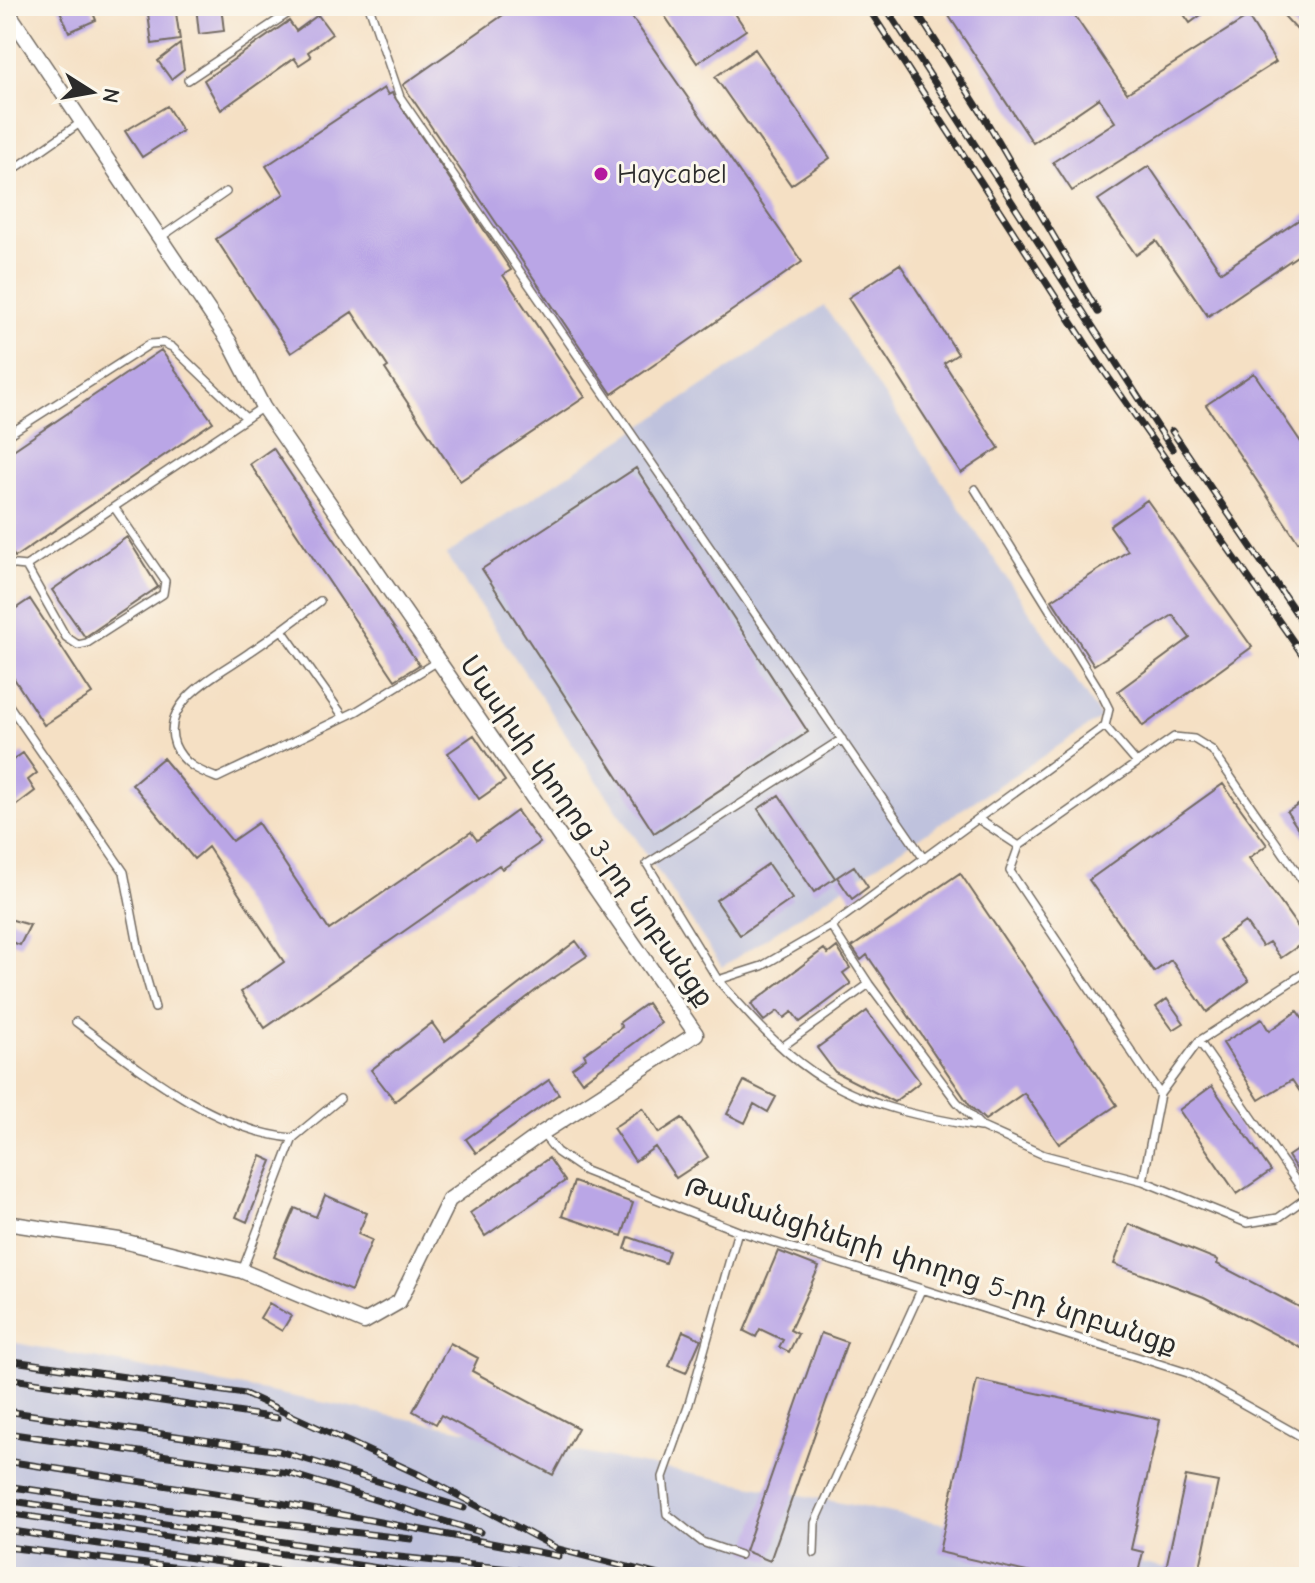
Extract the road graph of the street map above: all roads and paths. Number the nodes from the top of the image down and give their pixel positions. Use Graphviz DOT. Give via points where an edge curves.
graph roads {
  1 [pos="299,6"];
  2 [pos="369,6"];
  3 [pos="6,9"];
  4 [pos="188,80"];
  5 [pos="80,123"];
  6 [pos="6,175"];
  7 [pos="226,192"];
  8 [pos="161,237"];
  9 [pos="263,407"];
  10 [pos="246,418"];
  11 [pos="6,436"];
  12 [pos="975,489"];
  13 [pos="114,507"];
  14 [pos="6,564"];
  15 [pos="26,566"];
  16 [pos="320,601"];
  17 [pos="282,630"];
  18 [pos="438,661"];
  19 [pos="6,701"];
  20 [pos="343,716"];
  21 [pos="1105,726"];
  22 [pos="842,739"];
  23 [pos="1137,763"];
  24 [pos="978,819"];
  25 [pos="1019,846"];
  26 [pos="924,859"];
  27 [pos="1309,890"];
  28 [pos="831,926"];
  29 [pos="1309,970"];
  30 [pos="718,980"];
  31 [pos="869,984"];
  32 [pos="155,1008"];
  33 [pos="76,1022"];
  34 [pos="1199,1041"];
  35 [pos="782,1047"];
  36 [pos="1160,1094"];
  37 [pos="340,1099"];
  38 [pos="982,1127"];
  39 [pos="542,1133"];
  40 [pos="293,1138"];
  41 [pos="1143,1181"];
  42 [pos="1308,1197"];
  43 [pos="6,1223"];
  44 [pos="738,1231"];
  45 [pos="242,1271"];
  46 [pos="921,1290"];
  47 [pos="1309,1441"];
  48 [pos="814,1553"];
  49 [pos="740,1555"];
  1 -- 4 [label="lane"];
  2 -- 22 [label="lane" via="400,97"];
  3 -- 5 [label="street, Մասիսի փողոց 3-րդ նրբանցք"];
  5 -- 6 [label="lane"];
  5 -- 8 [label="street, Մասիսի փողոց 3-րդ նրբանցք"];
  7 -- 8 [label="lane"];
  8 -- 9 [label="street, Մասիսի փողոց 3-րդ նրբանցք" via="229,341"];
  9 -- 10 [label="lane"];
  9 -- 18 [label="street, Մասիսի փողոց 3-րդ նրբանցք"];
  10 -- 11 [label="lane" via="163,343 150,344"];
  10 -- 13 [label="lane"];
  12 -- 21 [label="lane" via="1100,691 1109,709"];
  13 -- 15 [label="lane"];
  13 -- 15 [label="lane" via="165,581 163,594 78,645 66,637"];
  14 -- 15 [label="lane"];
  16 -- 17 [label="lane"];
  17 -- 20 [label="lane"];
  17 -- 20 [label="lane" via="190,694 174,716 171,733 178,752 195,769 217,778"];
  18 -- 20 [label="lane"];
  18 -- 39 [label="street, Մասիսի փողոց 3-րդ նրբանցք" via="696,1034"];
  19 -- 32 [label="lane" via="124,872"];
  21 -- 23 [label="lane"];
  21 -- 24 [label="lane"];
  22 -- 26 [label="lane"];
  22 -- 30 [label="lane" via="647,864"];
  23 -- 25 [label="lane"];
  23 -- 27 [label="lane" via="1174,737 1194,739 1212,750"];
  24 -- 25 [label="lane"];
  24 -- 26 [label="lane"];
  25 -- 36 [label="lane" via="1010,871"];
  26 -- 28 [label="lane"];
  28 -- 30 [label="lane" via="762,966"];
  28 -- 31 [label="lane"];
  29 -- 34 [label="lane"];
  30 -- 35 [label="lane"];
  31 -- 35 [label="lane"];
  31 -- 38 [label="lane" via="957,1102"];
  33 -- 40 [label="lane" via="160,1084 259,1135"];
  34 -- 36 [label="lane"];
  34 -- 42 [label="lane"];
  35 -- 38 [label="lane" via="827,1081 909,1115"];
  36 -- 41 [label="lane"];
  37 -- 40 [label="lane"];
  38 -- 41 [label="lane" via="1044,1155"];
  39 -- 44 [label="lane, Թամանցիների փողոց 5-րդ նրբանցք" via="557,1152 585,1171"];
  39 -- 45 [label="street, Մասիսի փողոց 3-րդ նրբանցք" via="449,1200 399,1302 364,1322"];
  40 -- 45 [label="lane"];
  41 -- 42 [label="lane" via="1247,1223 1278,1218"];
  43 -- 45 [label="street, Մասիսի փողոց 3-րդ նրբանցք" via="119,1240"];
  44 -- 46 [label="lane, Թամանցիների փողոց 5-րդ նրբանցք"];
  44 -- 49 [label="lane" via="663,1477 667,1514 702,1542"];
  46 -- 47 [label="lane, Թամանցիների փողոց 5-րդ նրբանցք" via="1188,1373"];
  46 -- 48 [label="lane" via="815,1523"];
}
